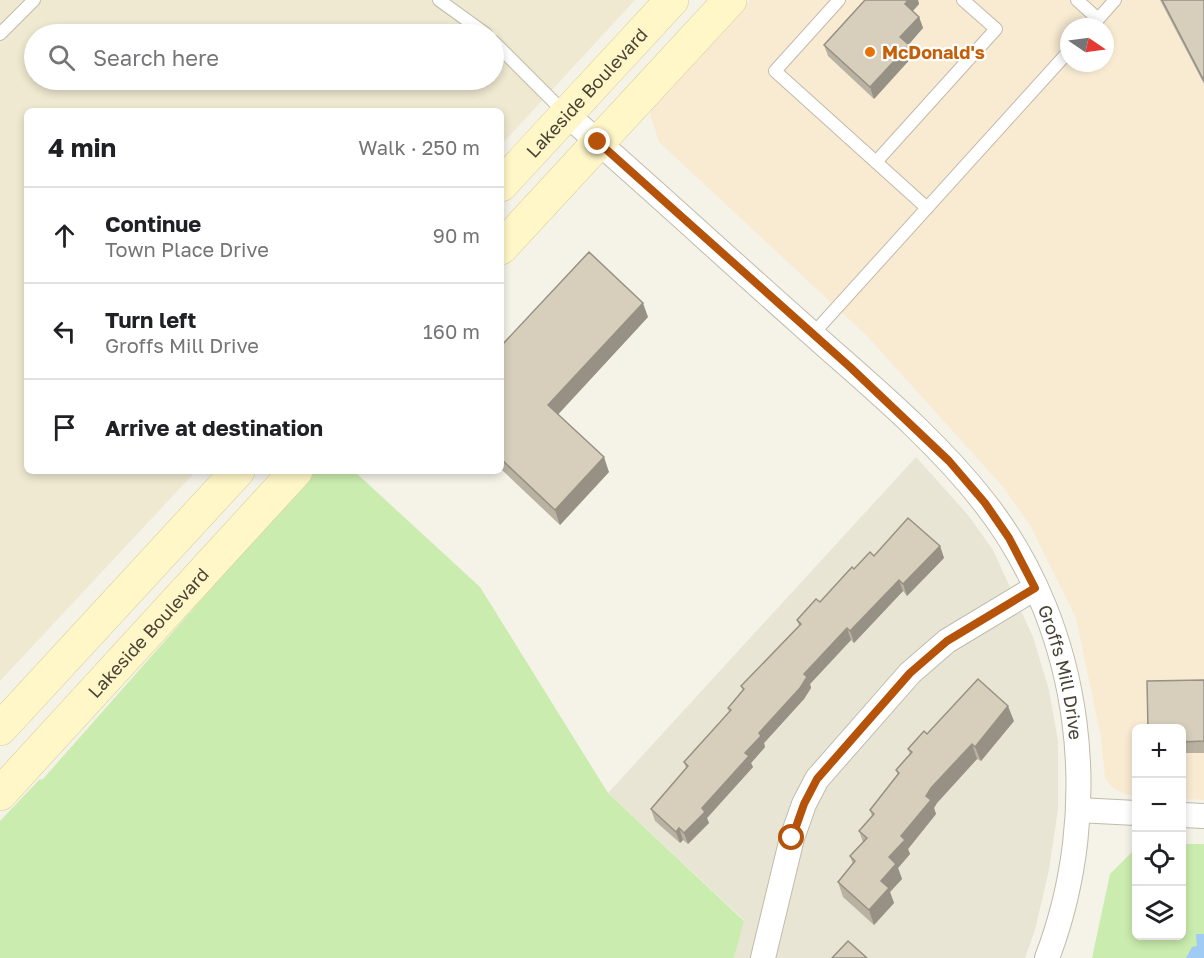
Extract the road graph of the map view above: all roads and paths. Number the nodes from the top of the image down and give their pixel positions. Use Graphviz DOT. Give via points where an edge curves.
graph roads {
  1 [pos="34,0"];
  2 [pos="439,0"];
  3 [pos="672,0"];
  4 [pos="730,0"];
  5 [pos="839,0"];
  6 [pos="963,0"];
  7 [pos="1077,0"];
  8 [pos="1115,0"];
  9 [pos="1091,18"];
  10 [pos="1099,18"];
  11 [pos="472,24"];
  12 [pos="0,34"];
  13 [pos="504,52"];
  14 [pos="1060,61"];
  15 [pos="566,114"];
  16 [pos="598,142"];
  17 [pos="876,162"];
  18 [pos="504,182"];
  19 [pos="927,208"];
  20 [pos="504,245"];
  21 [pos="812,334"];
  22 [pos="235,474"];
  23 [pos="293,474"];
  24 [pos="1035,588"];
  25 [pos="0,729"];
  26 [pos="0,794"];
  27 [pos="1078,810"];
  28 [pos="1132,813"];
  29 [pos="1186,815"];
  30 [pos="1204,816"];
  31 [pos="763,958"];
  32 [pos="1047,958"];
  1 -- 12 [label="lane"];
  2 -- 11 [label="lane"];
  3 -- 15 [label="main road, Lakeside Boulevard"];
  4 -- 16 [label="main road"];
  5 -- 17 [label="lane" via="775,71"];
  6 -- 17 [label="lane" via="996,29"];
  7 -- 9 [label="lane"];
  8 -- 10 [label="lane"];
  13 -- 15 [label="lane"];
  14 -- 19 [label="lane"];
  15 -- 16 [label="street, Groffs Mill Drive"];
  15 -- 18 [label="main road, Lakeside Boulevard"];
  16 -- 20 [label="main road"];
  16 -- 21 [label="street, Groffs Mill Drive"];
  17 -- 19 [label="lane"];
  19 -- 21 [label="lane"];
  21 -- 24 [label="street, Groffs Mill Drive" via="949,461 1009,538"];
  22 -- 25 [label="main road"];
  23 -- 26 [label="main road, Lakeside Boulevard"];
  24 -- 27 [label="street, Groffs Mill Drive" via="1052,624 1067,683 1078,742"];
  24 -- 31 [label="street" via="947,641 910,673 817,779 792,838"];
  27 -- 28 [label="street"];
  27 -- 32 [label="street, Groffs Mill Drive" via="1071,876"];
  29 -- 30 [label="street"];
}
